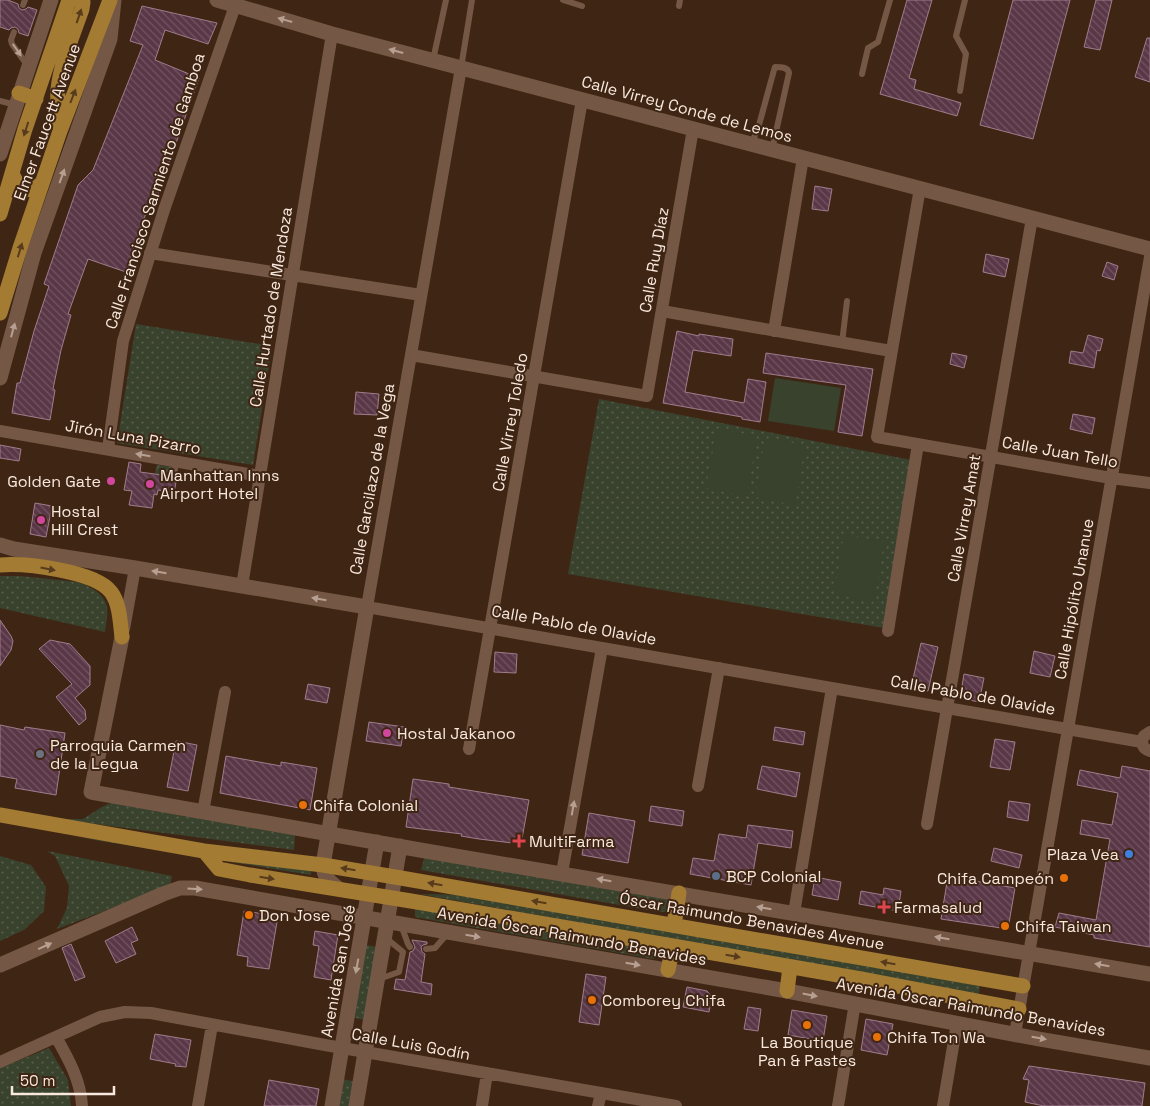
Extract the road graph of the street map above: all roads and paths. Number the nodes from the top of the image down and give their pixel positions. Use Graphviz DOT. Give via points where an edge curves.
graph roads {
  1 [pos="51,0"];
  2 [pos="69,0"];
  3 [pos="82,0"];
  4 [pos="110,0"];
  5 [pos="114,0"];
  6 [pos="217,0"];
  7 [pos="446,0"];
  8 [pos="472,0"];
  9 [pos="563,0"];
  10 [pos="890,0"];
  11 [pos="964,0"];
  12 [pos="235,6"];
  13 [pos="582,6"];
  14 [pos="14,32"];
  15 [pos="332,34"];
  16 [pos="433,60"];
  17 [pos="28,66"];
  18 [pos="461,68"];
  19 [pos="862,74"];
  20 [pos="960,91"];
  21 [pos="18,99"];
  22 [pos="36,99"];
  23 [pos="582,100"];
  24 [pos="0,101"];
  25 [pos="693,129"];
  26 [pos="60,131"];
  27 [pos="752,144"];
  28 [pos="772,150"];
  29 [pos="0,154"];
  30 [pos="803,158"];
  31 [pos="12,174"];
  32 [pos="42,182"];
  33 [pos="920,188"];
  34 [pos="0,214"];
  35 [pos="1032,218"];
  36 [pos="1150,249"];
  37 [pos="150,253"];
  38 [pos="1150,258"];
  39 [pos="14,269"];
  40 [pos="293,275"];
  41 [pos="0,279"];
  42 [pos="421,295"];
  43 [pos="847,301"];
  44 [pos="662,311"];
  45 [pos="0,313"];
  46 [pos="774,331"];
  47 [pos="842,343"];
  48 [pos="891,351"];
  49 [pos="411,355"];
  50 [pos="534,376"];
  51 [pos="0,378"];
  52 [pos="0,431"];
  53 [pos="918,444"];
  54 [pos="108,449"];
  55 [pos="991,457"];
  56 [pos="176,461"];
  57 [pos="260,476"];
  58 [pos="174,477"];
  59 [pos="1111,478"];
  60 [pos="1150,483"];
  61 [pos="0,545"];
  62 [pos="0,564"];
  63 [pos="135,568"];
  64 [pos="242,586"];
  65 [pos="367,607"];
  66 [pos="490,628"];
  67 [pos="888,631"];
  68 [pos="122,637"];
  69 [pos="602,648"];
  70 [pos="719,668"];
  71 [pos="832,688"];
  72 [pos="225,692"];
  73 [pos="947,708"];
  74 [pos="1068,729"];
  75 [pos="1147,742"];
  76 [pos="469,749"];
  77 [pos="698,786"];
  78 [pos="203,812"];
  79 [pos="0,815"];
  80 [pos="927,824"];
  81 [pos="328,834"];
  82 [pos="377,842"];
  83 [pos="400,846"];
  84 [pos="204,850"];
  85 [pos="323,865"];
  86 [pos="372,873"];
  87 [pos="562,873"];
  88 [pos="395,877"];
  89 [pos="339,889"];
  90 [pos="679,893"];
  91 [pos="368,894"];
  92 [pos="392,898"];
  93 [pos="794,913"];
  94 [pos="365,918"];
  95 [pos="394,923"];
  96 [pos="674,925"];
  97 [pos="449,932"];
  98 [pos="385,937"];
  99 [pos="673,946"];
  100 [pos="426,949"];
  101 [pos="403,952"];
  102 [pos="1028,952"];
  103 [pos="0,966"];
  104 [pos="790,967"];
  105 [pos="668,970"];
  106 [pos="1150,974"];
  107 [pos="378,980"];
  108 [pos="1023,986"];
  109 [pos="786,991"];
  110 [pos="854,1004"];
  111 [pos="1018,1009"];
  112 [pos="957,1023"];
  113 [pos="212,1025"];
  114 [pos="1015,1034"];
  115 [pos="56,1037"];
  116 [pos="343,1048"];
  117 [pos="366,1052"];
  118 [pos="1150,1058"];
  119 [pos="0,1062"];
  120 [pos="487,1074"];
  121 [pos="601,1093"];
  122 [pos="82,1106"];
  123 [pos="198,1106"];
  124 [pos="332,1106"];
  125 [pos="356,1106"];
  126 [pos="482,1106"];
  127 [pos="598,1106"];
  128 [pos="676,1106"];
  129 [pos="838,1106"];
  130 [pos="943,1106"];
  1 -- 17 [label="street"];
  2 -- 22 [label="main road, Elmer Faucett Avenue"];
  26 -- 3 [label="main road, one-way" via="58,90"];
  26 -- 4 [label="main road, Elmer Faucett Avenue, one-way"];
  51 -- 5 [label="street, one-way" via="34,253 110,39"];
  6 -- 12 [label="street, Calle Virrey Conde de Lemos"];
  7 -- 16 [label="lane"];
  8 -- 18 [label="lane"];
  9 -- 13 [label="lane"];
  10 -- 19 [label="lane" via="878,42 868,48"];
  11 -- 20 [label="lane" via="956,36 966,54"];
  15 -- 12 [label="street, Calle Virrey Conde de Lemos, one-way"];
  12 -- 37 [label="street, Calle Francisco Sarmiento de Gamboa"];
  14 -- 17 [label="lane, one-way" via="12,44"];
  16 -- 15 [label="street, Calle Virrey Conde de Lemos, one-way"];
  15 -- 40 [label="street, Calle Hurtado de Mendoza"];
  16 -- 18 [label="street, Calle Virrey Conde de Lemos"];
  17 -- 21 [label="street"];
  18 -- 23 [label="street, Calle Virrey Conde de Lemos"];
  18 -- 42 [label="street, Calle Garcilazo de la Vega"];
  21 -- 22 [label="main road"];
  21 -- 24 [label="lane"];
  21 -- 29 [label="street"];
  22 -- 31 [label="main road, Elmer Faucett Avenue, one-way"];
  23 -- 25 [label="street, Calle Virrey Conde de Lemos"];
  23 -- 50 [label="street, Calle Virrey Toledo"];
  25 -- 27 [label="street, Calle Virrey Conde de Lemos"];
  25 -- 44 [label="street, Calle Ruy Díaz"];
  26 -- 32 [label="main road, Elmer Faucett Avenue"];
  27 -- 28 [label="street, Calle Virrey Conde de Lemos"];
  27 -- 28 [label="lane" via="775,67 780,67 789,73"];
  28 -- 30 [label="street, Calle Virrey Conde de Lemos"];
  30 -- 33 [label="street, Calle Virrey Conde de Lemos"];
  30 -- 46 [label="street"];
  31 -- 32 [label="main road" via="26,190"];
  31 -- 34 [label="main road, Elmer Faucett Avenue"];
  39 -- 32 [label="main road, Elmer Faucett Avenue, one-way"];
  33 -- 35 [label="street, Calle Virrey Conde de Lemos"];
  33 -- 48 [label="street"];
  35 -- 36 [label="street, Calle Virrey Conde de Lemos"];
  35 -- 55 [label="street, Calle Virrey Amat"];
  37 -- 40 [label="street"];
  37 -- 54 [label="street, Calle Francisco Sarmiento de Gamboa" via="123,341"];
  38 -- 59 [label="street, Calle Hipólito Unanue"];
  39 -- 41 [label="main road"];
  39 -- 45 [label="main road, Elmer Faucett Avenue"];
  40 -- 42 [label="street"];
  40 -- 57 [label="street, Calle Hurtado de Mendoza"];
  42 -- 49 [label="street, Calle Garcilazo de la Vega"];
  43 -- 47 [label="lane"];
  44 -- 46 [label="street"];
  44 -- 50 [label="street, Calle Ruy Díaz" via="647,396"];
  46 -- 47 [label="street"];
  47 -- 48 [label="street"];
  48 -- 53 [label="street, Calle Juan Tello" via="877,437"];
  49 -- 50 [label="street"];
  49 -- 65 [label="street, Calle Garcilazo de la Vega"];
  50 -- 66 [label="street, Calle Virrey Toledo"];
  52 -- 54 [label="street, Jirón Luna Pizarro"];
  53 -- 55 [label="street, Calle Juan Tello"];
  53 -- 67 [label="street"];
  56 -- 54 [label="street, Jirón Luna Pizarro, one-way"];
  55 -- 59 [label="street, Calle Juan Tello"];
  55 -- 73 [label="street, Calle Virrey Amat"];
  56 -- 57 [label="street, Jirón Luna Pizarro"];
  56 -- 58 [label="lane"];
  57 -- 64 [label="street, Calle Hurtado de Mendoza"];
  59 -- 60 [label="street, Calle Juan Tello"];
  59 -- 74 [label="street, Calle Hipólito Unanue"];
  61 -- 63 [label="street, Calle Pablo de Olavide"];
  62 -- 68 [label="main road, one-way" via="30,565 100,582 118,605"];
  64 -- 63 [label="street, Calle Pablo de Olavide, one-way"];
  63 -- 68 [label="street"];
  65 -- 64 [label="street, Calle Pablo de Olavide, one-way"];
  65 -- 66 [label="street, Calle Pablo de Olavide"];
  65 -- 81 [label="street, Calle Garcilazo de la Vega"];
  66 -- 69 [label="street, Calle Pablo de Olavide"];
  66 -- 76 [label="street, Calle Virrey Toledo"];
  68 -- 78 [label="street" via="91,792"];
  69 -- 70 [label="street, Calle Pablo de Olavide"];
  87 -- 69 [label="street, one-way"];
  70 -- 71 [label="street, Calle Pablo de Olavide"];
  70 -- 77 [label="street"];
  71 -- 73 [label="street, Calle Pablo de Olavide"];
  71 -- 93 [label="street"];
  72 -- 78 [label="street"];
  73 -- 74 [label="street, Calle Pablo de Olavide"];
  73 -- 80 [label="street, Calle Virrey Amat"];
  74 -- 75 [label="street, Calle Pablo de Olavide"];
  74 -- 102 [label="street, Calle Hipólito Unanue"];
  78 -- 81 [label="street"];
  79 -- 84 [label="main road"];
  81 -- 82 [label="street"];
  81 -- 85 [label="street, Calle Garcilazo de la Vega"];
  82 -- 83 [label="street"];
  82 -- 86 [label="street, Avenida San José"];
  83 -- 87 [label="street"];
  83 -- 88 [label="street"];
  84 -- 85 [label="main road"];
  84 -- 89 [label="main road, Avenida Óscar Raimundo Benavides, one-way" via="219,869"];
  86 -- 85 [label="main road, one-way"];
  85 -- 89 [label="street" via="329,881"];
  86 -- 88 [label="main road"];
  86 -- 91 [label="street, Avenida San José"];
  90 -- 87 [label="street, one-way"];
  88 -- 92 [label="street"];
  96 -- 88 [label="main road, Óscar Raimundo Benavides Avenue, one-way"];
  89 -- 91 [label="main road, Avenida Óscar Raimundo Benavides"];
  93 -- 90 [label="street, one-way"];
  90 -- 96 [label="main road"];
  91 -- 92 [label="main road, Avenida Óscar Raimundo Benavides"];
  91 -- 94 [label="street, Avenida San José"];
  92 -- 95 [label="street"];
  92 -- 99 [label="main road, Avenida Óscar Raimundo Benavides"];
  102 -- 93 [label="street, one-way"];
  94 -- 95 [label="street, Avenida Óscar Raimundo Benavides"];
  103 -- 94 [label="street, Avenida Óscar Raimundo Benavides, one-way" via="180,888 214,890"];
  94 -- 116 [label="street, Avenida San José, one-way"];
  95 -- 97 [label="street, Avenida Óscar Raimundo Benavides"];
  95 -- 98 [label="street"];
  95 -- 101 [label="lane" via="409,945"];
  108 -- 96 [label="main road, Óscar Raimundo Benavides Avenue, one-way"];
  97 -- 100 [label="lane" via="435,948"];
  97 -- 105 [label="street, Avenida Óscar Raimundo Benavides, one-way"];
  98 -- 101 [label="lane"];
  98 -- 107 [label="street"];
  99 -- 104 [label="main road, Avenida Óscar Raimundo Benavides, one-way"];
  99 -- 105 [label="main road"];
  101 -- 107 [label="lane" via="399,972"];
  106 -- 102 [label="street, one-way"];
  102 -- 108 [label="street, Calle Hipólito Unanue"];
  104 -- 109 [label="main road"];
  104 -- 111 [label="main road, Avenida Óscar Raimundo Benavides"];
  105 -- 109 [label="street, Avenida Óscar Raimundo Benavides"];
  107 -- 117 [label="street"];
  108 -- 111 [label="street, Calle Hipólito Unanue"];
  109 -- 110 [label="street, Avenida Óscar Raimundo Benavides, one-way"];
  110 -- 112 [label="street, Avenida Óscar Raimundo Benavides"];
  110 -- 129 [label="street"];
  111 -- 114 [label="street, Calle Hipólito Unanue"];
  112 -- 114 [label="street, Avenida Óscar Raimundo Benavides"];
  112 -- 130 [label="street"];
  113 -- 115 [label="street, Calle Luis Godín" via="151,1013 125,1012 100,1017"];
  113 -- 116 [label="street, Calle Luis Godín"];
  113 -- 123 [label="street"];
  114 -- 118 [label="street, Avenida Óscar Raimundo Benavides, one-way"];
  115 -- 119 [label="street, Calle Luis Godín"];
  115 -- 122 [label="street" via="72,1069"];
  116 -- 117 [label="street, Calle Luis Godín"];
  116 -- 124 [label="street, Avenida San José"];
  117 -- 120 [label="street, Calle Luis Godín"];
  117 -- 125 [label="street"];
  120 -- 121 [label="street, Calle Luis Godín"];
  120 -- 126 [label="street"];
  121 -- 127 [label="street"];
  121 -- 128 [label="street, Calle Luis Godín"];
}
